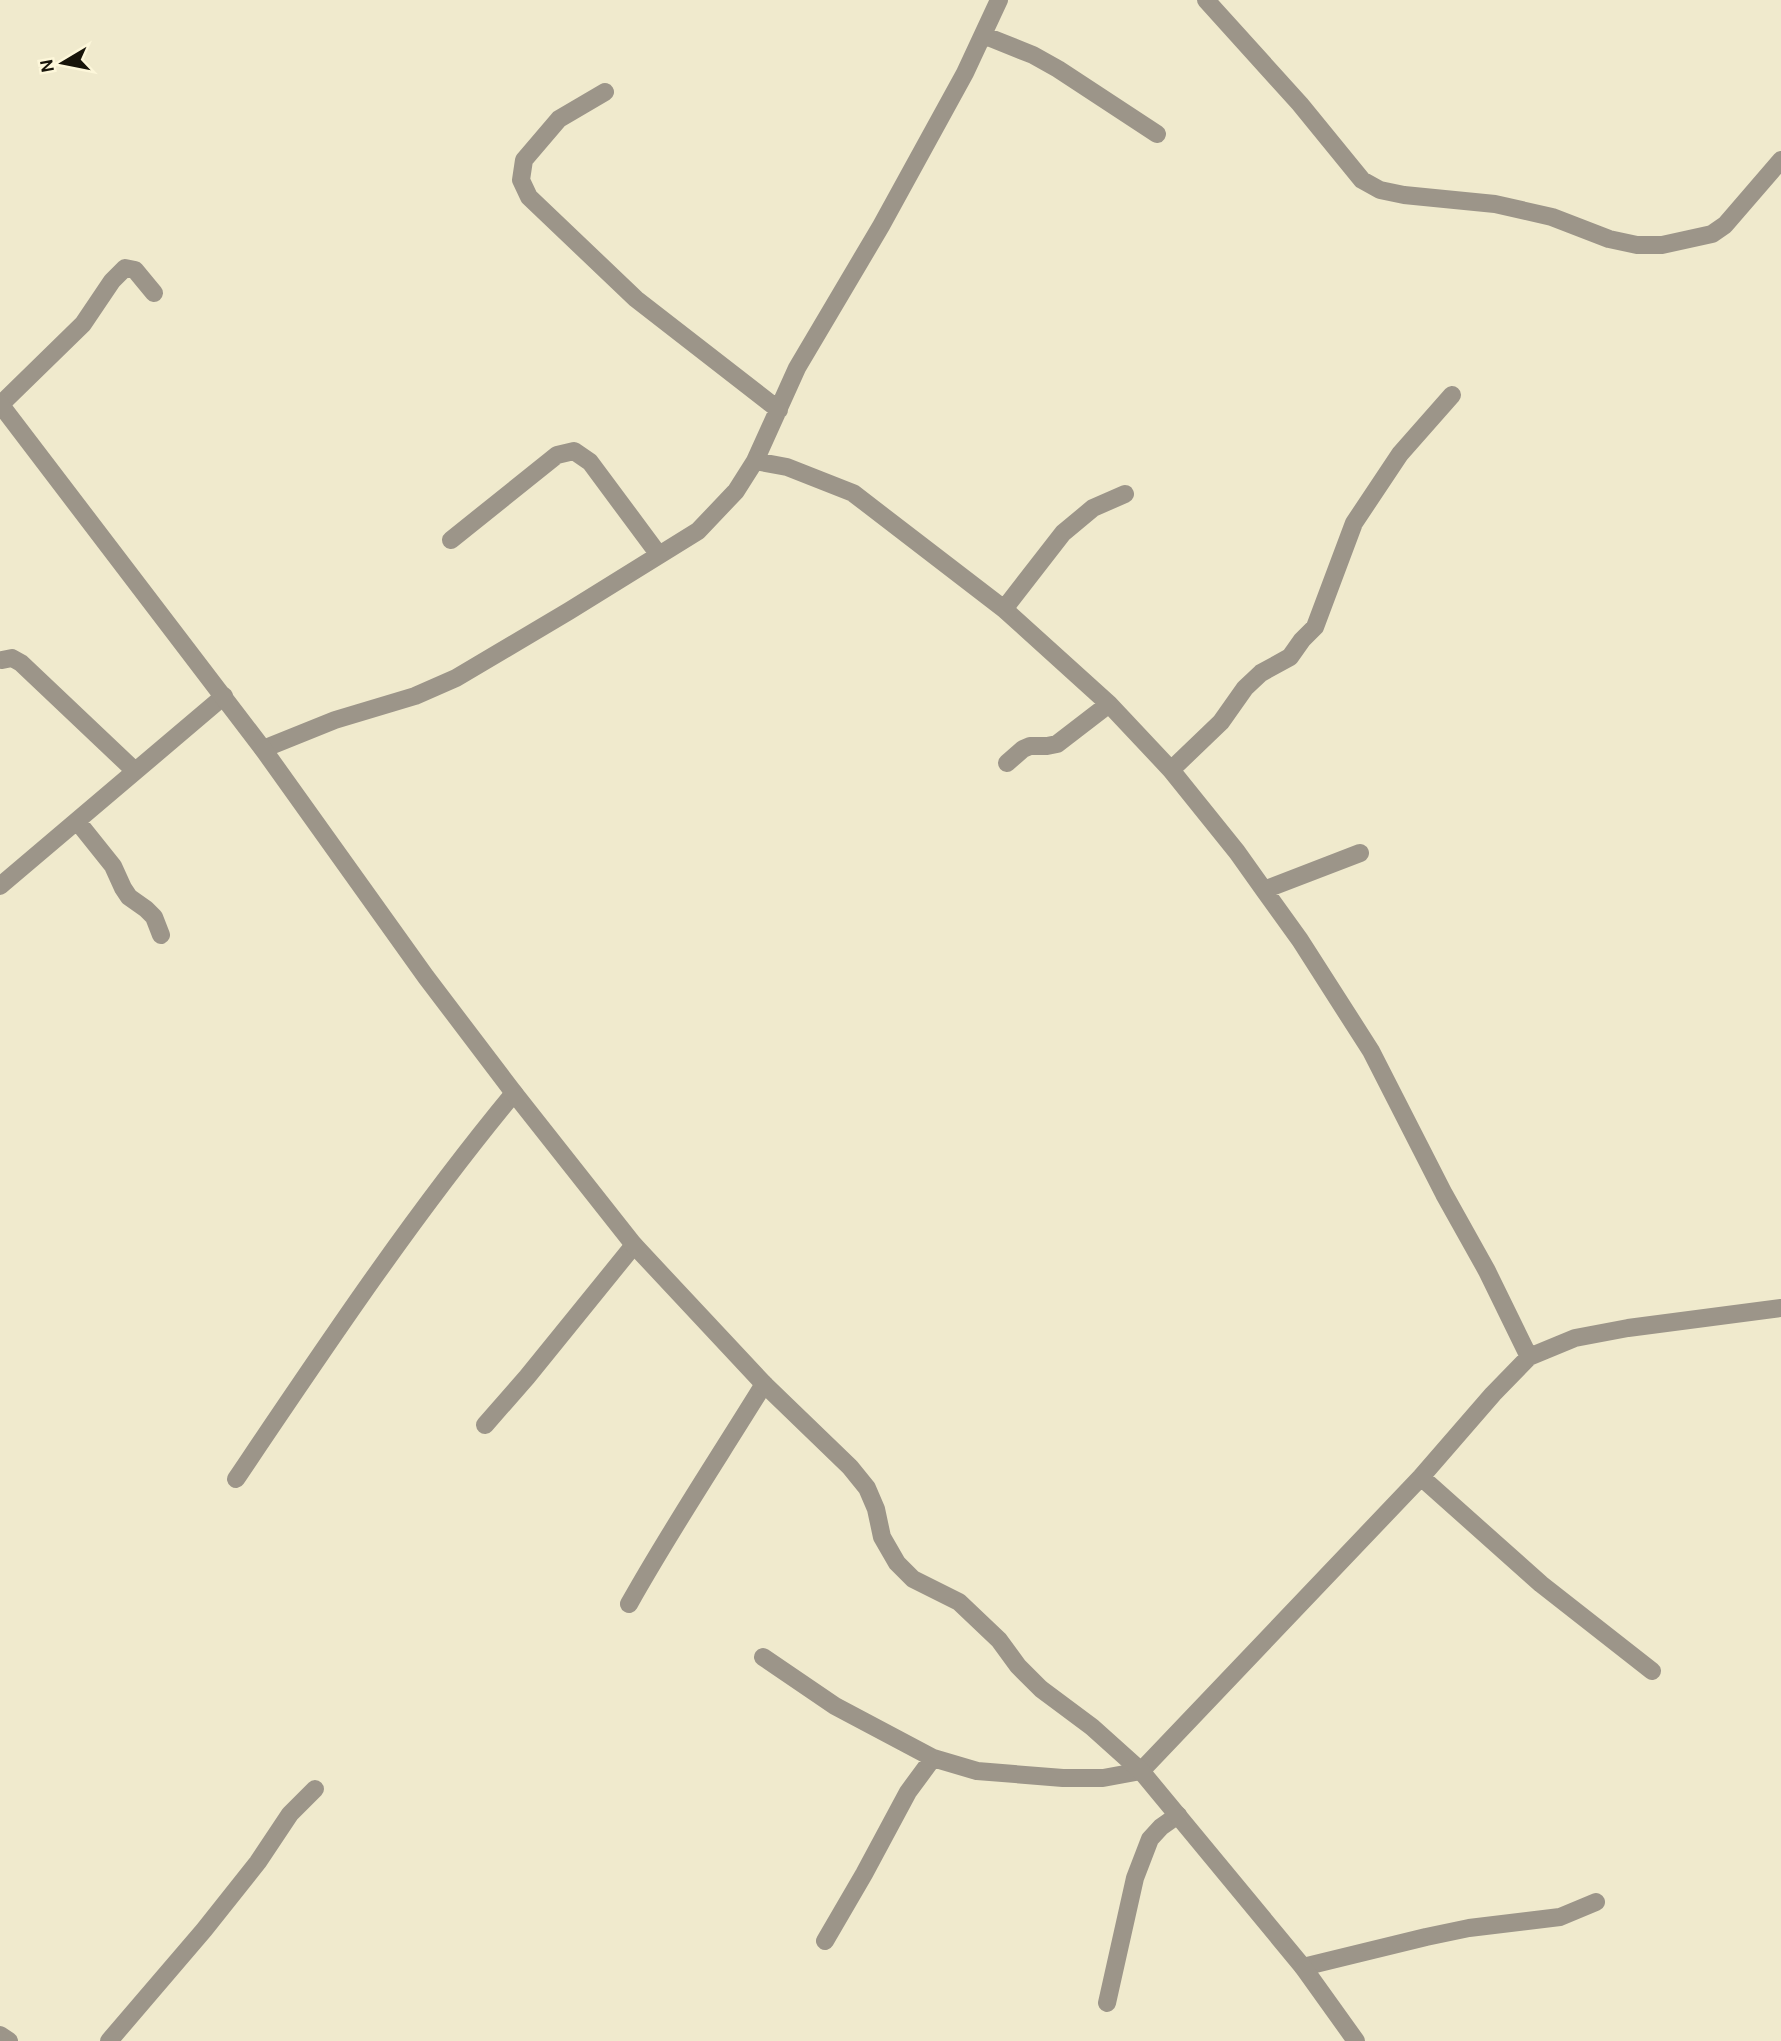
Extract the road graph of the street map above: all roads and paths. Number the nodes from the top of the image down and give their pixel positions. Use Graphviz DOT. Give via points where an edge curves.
graph roads {
  1 [pos="999,0"];
  2 [pos="1206,0"];
  3 [pos="983,35"];
  4 [pos="604,92"];
  5 [pos="1157,134"];
  6 [pos="1781,160"];
  7 [pos="155,293"];
  8 [pos="1452,395"];
  9 [pos="0,404"];
  10 [pos="779,410"];
  11 [pos="755,461"];
  12 [pos="1125,494"];
  13 [pos="451,540"];
  14 [pos="659,555"];
  15 [pos="1004,609"];
  16 [pos="2,660"];
  17 [pos="224,696"];
  18 [pos="1109,704"];
  19 [pos="263,749"];
  20 [pos="1007,763"];
  21 [pos="1171,770"];
  22 [pos="135,771"];
  23 [pos="77,821"];
  24 [pos="1360,853"];
  25 [pos="0,886"];
  26 [pos="1264,890"];
  27 [pos="161,935"];
  28 [pos="514,1093"];
  29 [pos="634,1245"];
  30 [pos="1781,1308"];
  31 [pos="1529,1357"];
  32 [pos="764,1384"];
  33 [pos="485,1425"];
  34 [pos="1421,1477"];
  35 [pos="236,1479"];
  36 [pos="629,1604"];
  37 [pos="763,1657"];
  38 [pos="1652,1671"];
  39 [pos="933,1758"];
  40 [pos="1141,1771"];
  41 [pos="315,1789"];
  42 [pos="1178,1815"];
  43 [pos="1596,1902"];
  44 [pos="825,1941"];
  45 [pos="1303,1967"];
  46 [pos="1107,2003"];
  47 [pos="0,2035"];
  48 [pos="9,2041"];
  49 [pos="109,2041"];
  50 [pos="1356,2041"];
  1 -- 3 [label="street"];
  2 -- 6 [label="street" via="1300,103 1362,180 1380,190 1495,204 1552,217 1618,241 1662,245 1712,234"];
  3 -- 5 [label="street" via="1058,69"];
  3 -- 10 [label="street" via="881,226 797,368"];
  4 -- 10 [label="street" via="559,119 524,160 521,180 529,197 636,299"];
  7 -- 9 [label="street" via="135,270 125,268 83,324"];
  8 -- 21 [label="street" via="1401,454 1354,523 1315,627 1290,657 1245,688 1221,722"];
  9 -- 17 [label="street"];
  10 -- 11 [label="street"];
  11 -- 14 [label="street" via="736,491 698,531"];
  11 -- 15 [label="street" via="787,467 853,494"];
  12 -- 15 [label="street" via="1093,508 1063,533"];
  13 -- 14 [label="street" via="557,454 574,451 590,462"];
  14 -- 19 [label="street" via="456,678"];
  15 -- 18 [label="street"];
  16 -- 22 [label="street" via="12,658 21,663"];
  17 -- 19 [label="street"];
  17 -- 22 [label="street"];
  18 -- 20 [label="street" via="1057,744 1030,746"];
  18 -- 21 [label="street"];
  19 -- 28 [label="street"];
  21 -- 26 [label="street"];
  22 -- 23 [label="street"];
  23 -- 25 [label="street"];
  23 -- 27 [label="street" via="113,866 129,897 154,917"];
  24 -- 26 [label="street"];
  26 -- 31 [label="street" via="1371,1051"];
  28 -- 29 [label="street"];
  28 -- 35 [label="street" via="393,1249"];
  29 -- 32 [label="street"];
  29 -- 33 [label="street"];
  30 -- 31 [label="street" via="1575,1338"];
  31 -- 34 [label="street"];
  32 -- 36 [label="street"];
  32 -- 40 [label="street" via="867,1488 882,1537 897,1563 913,1579 959,1602 1041,1689"];
  34 -- 38 [label="street" via="1541,1584"];
  34 -- 40 [label="street"];
  37 -- 39 [label="street" via="835,1706"];
  39 -- 40 [label="street" via="977,1771 1063,1778 1103,1778"];
  39 -- 44 [label="street" via="908,1792"];
  40 -- 42 [label="street"];
  41 -- 49 [label="street" via="290,1814 204,1930"];
  42 -- 45 [label="street"];
  42 -- 46 [label="street" via="1150,1839 1135,1878"];
  43 -- 45 [label="street" via="1560,1917 1447,1933"];
  45 -- 50 [label="street"];
  47 -- 48 [label="street"];
}
